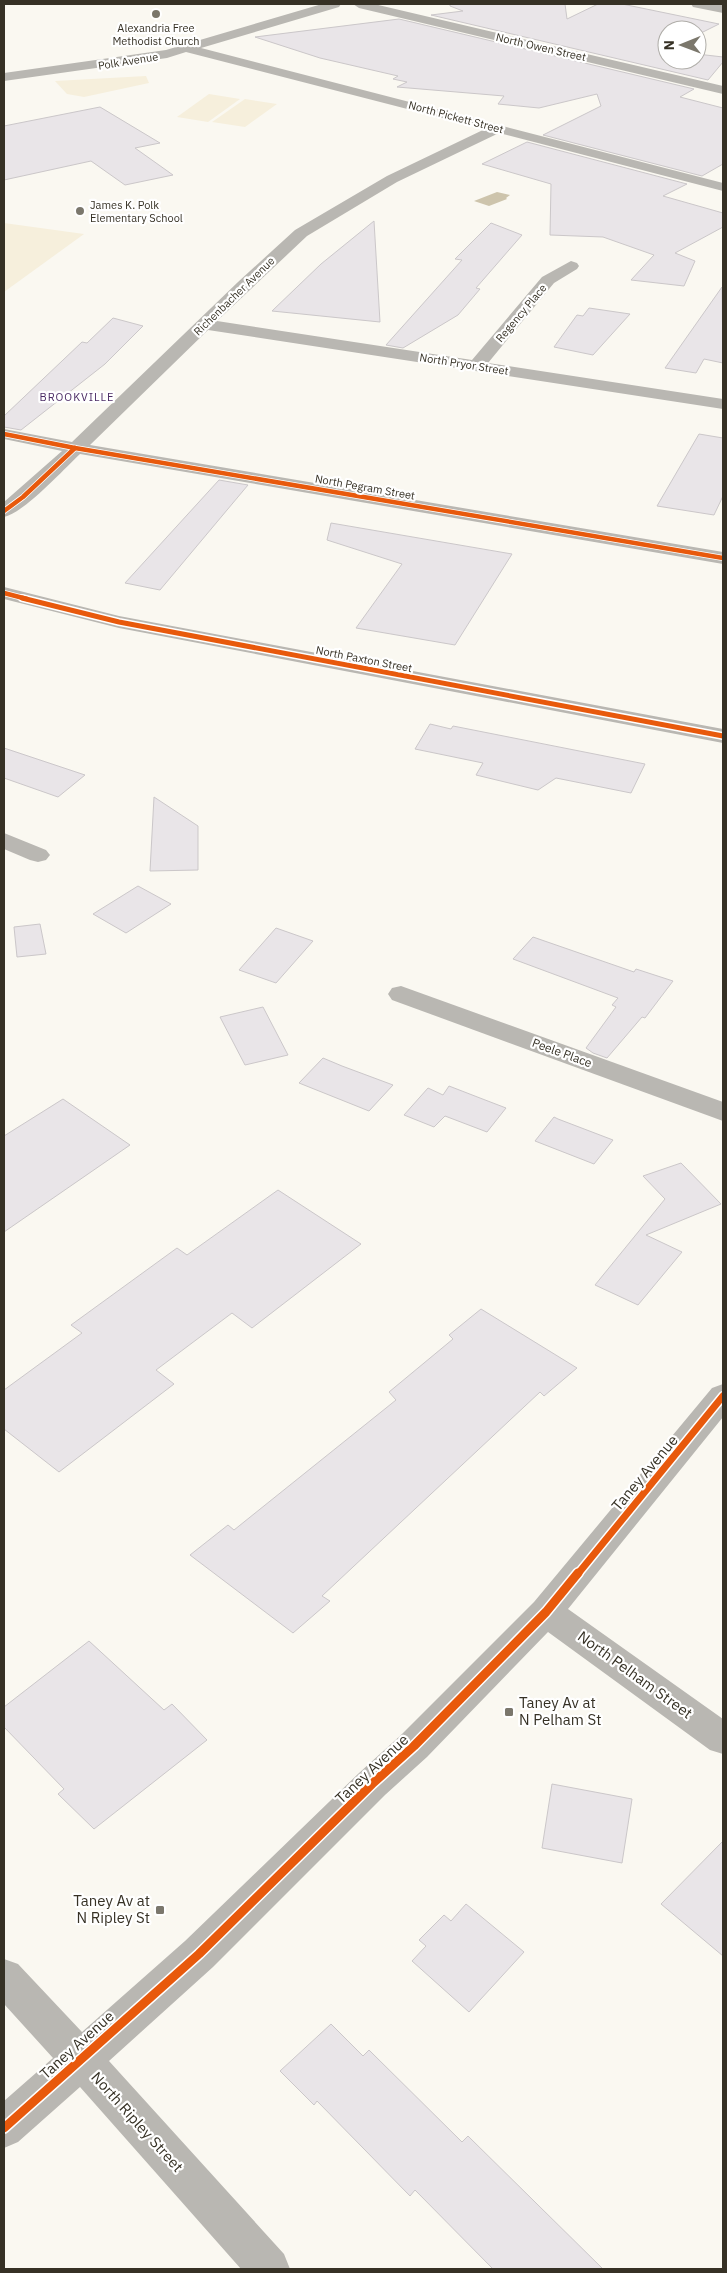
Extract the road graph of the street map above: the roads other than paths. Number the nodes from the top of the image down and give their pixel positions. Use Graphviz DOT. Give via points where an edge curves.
graph roads {
  1 [pos="336,4"];
  2 [pos="359,4"];
  3 [pos="696,4"];
  4 [pos="723,10"];
  5 [pos="188,49"];
  6 [pos="4,77"];
  7 [pos="723,90"];
  8 [pos="498,128"];
  9 [pos="723,187"];
  10 [pos="571,266"];
  11 [pos="205,324"];
  12 [pos="476,366"];
  13 [pos="723,404"];
  14 [pos="4,434"];
  15 [pos="74,448"];
  16 [pos="4,511"];
  17 [pos="723,558"];
  18 [pos="4,593"];
  19 [pos="723,736"];
  20 [pos="4,840"];
  21 [pos="38,855"];
  22 [pos="401,994"];
  23 [pos="723,1112"];
  24 [pos="723,1396"];
  25 [pos="546,1612"];
  26 [pos="723,1739"];
  27 [pos="4,1977"];
  28 [pos="80,2058"];
  29 [pos="4,2128"];
  30 [pos="269,2269"];
  1 -- 5 [label="street, Polk Avenue"];
  2 -- 7 [label="street, North Owen Street"];
  3 -- 4 [label="street"];
  5 -- 6 [label="street, Polk Avenue" via="136,60"];
  5 -- 8 [label="street, North Pickett Street"];
  8 -- 9 [label="street, North Pickett Street"];
  8 -- 11 [label="street, Richenbacher Avenue" via="392,179 301,233"];
  10 -- 12 [label="street, Regency Place" via="548,280"];
  11 -- 12 [label="street, North Pryor Street"];
  11 -- 15 [label="street, Richenbacher Avenue"];
  12 -- 13 [label="street, North Pryor Street"];
  14 -- 15 [label="street, North Pegram Street"];
  15 -- 16 [label="street, Richenbacher Avenue"];
  15 -- 17 [label="street, North Pegram Street"];
  18 -- 19 [label="street, North Paxton Street" via="119,622"];
  20 -- 21 [label="street"];
  22 -- 23 [label="street, Peele Place"];
  24 -- 25 [label="street, Taney Avenue"];
  25 -- 26 [label="street, North Pelham Street"];
  25 -- 28 [label="street, Taney Avenue" via="414,1746 198,1954"];
  27 -- 28 [label="street, North Ripley Street"];
  28 -- 29 [label="street, Taney Avenue"];
  28 -- 30 [label="street, North Ripley Street"];
}
